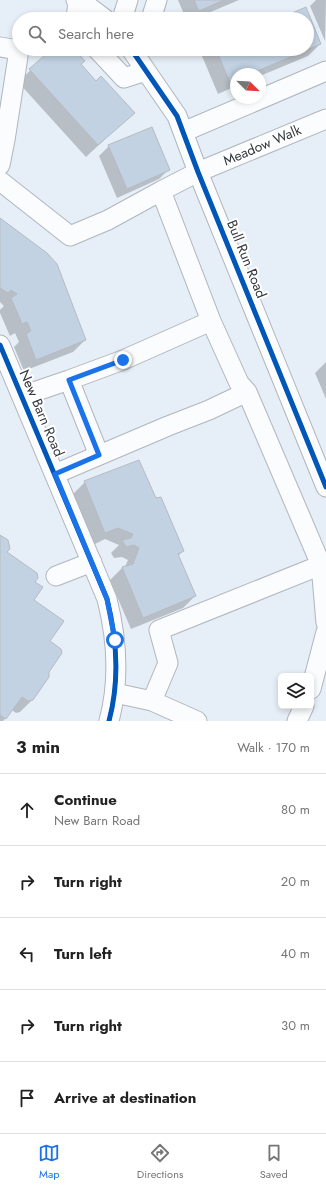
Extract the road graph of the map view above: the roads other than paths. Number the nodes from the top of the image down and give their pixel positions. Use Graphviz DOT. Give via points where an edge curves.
graph roads {
  1 [pos="128,0"];
  2 [pos="157,0"];
  3 [pos="76,7"];
  4 [pos="96,12"];
  5 [pos="124,12"];
  6 [pos="153,12"];
  7 [pos="0,47"];
  8 [pos="12,49"];
  9 [pos="18,56"];
  10 [pos="104,56"];
  11 [pos="139,57"];
  12 [pos="326,71"];
  13 [pos="326,119"];
  14 [pos="183,132"];
  15 [pos="0,165"];
  16 [pos="198,172"];
  17 [pos="0,181"];
  18 [pos="161,191"];
  19 [pos="211,321"];
  20 [pos="0,345"];
  21 [pos="69,380"];
  22 [pos="246,392"];
  23 [pos="22,396"];
  24 [pos="320,454"];
  25 [pos="99,455"];
  26 [pos="55,474"];
  27 [pos="326,486"];
  28 [pos="92,562"];
  29 [pos="324,564"];
  30 [pos="56,576"];
  31 [pos="326,623"];
  32 [pos="326,632"];
  33 [pos="314,678"];
  34 [pos="115,693"];
  35 [pos="152,701"];
  36 [pos="303,709"];
  37 [pos="109,721"];
  38 [pos="197,721"];
  39 [pos="297,721"];
  1 -- 5 [label="street"];
  2 -- 6 [label="street"];
  3 -- 4 [label="street" via="85,4"];
  7 -- 8 [label="street"];
  9 -- 15 [label="street"];
  10 -- 11 [label="street" via="124,78"];
  11 -- 14 [label="street, Bull Run Road" via="177,116"];
  12 -- 14 [label="street"];
  13 -- 16 [label="street, Meadow Walk"];
  14 -- 16 [label="street, Bull Run Road"];
  16 -- 18 [label="street, Meadow Walk"];
  16 -- 24 [label="street, Bull Run Road"];
  17 -- 18 [label="street, Meadow Walk" via="70,236 108,220"];
  18 -- 19 [label="street"];
  19 -- 21 [label="street" via="123,360"];
  19 -- 22 [label="street" via="239,383"];
  20 -- 23 [label="street, New Barn Road"];
  21 -- 23 [label="street"];
  21 -- 25 [label="street"];
  22 -- 25 [label="street"];
  22 -- 29 [label="street"];
  23 -- 26 [label="street, New Barn Road"];
  24 -- 27 [label="street, Bull Run Road"];
  25 -- 26 [label="street"];
  26 -- 28 [label="street, New Barn Road"];
  28 -- 30 [label="street"];
  28 -- 34 [label="street, New Barn Road" via="107,599 113,625 116,653"];
  29 -- 31 [label="street"];
  29 -- 35 [label="street" via="159,630 168,663"];
  32 -- 33 [label="street"];
  34 -- 35 [label="street"];
  34 -- 37 [label="street, New Barn Road"];
  35 -- 38 [label="street"];
  36 -- 39 [label="street"];
}
